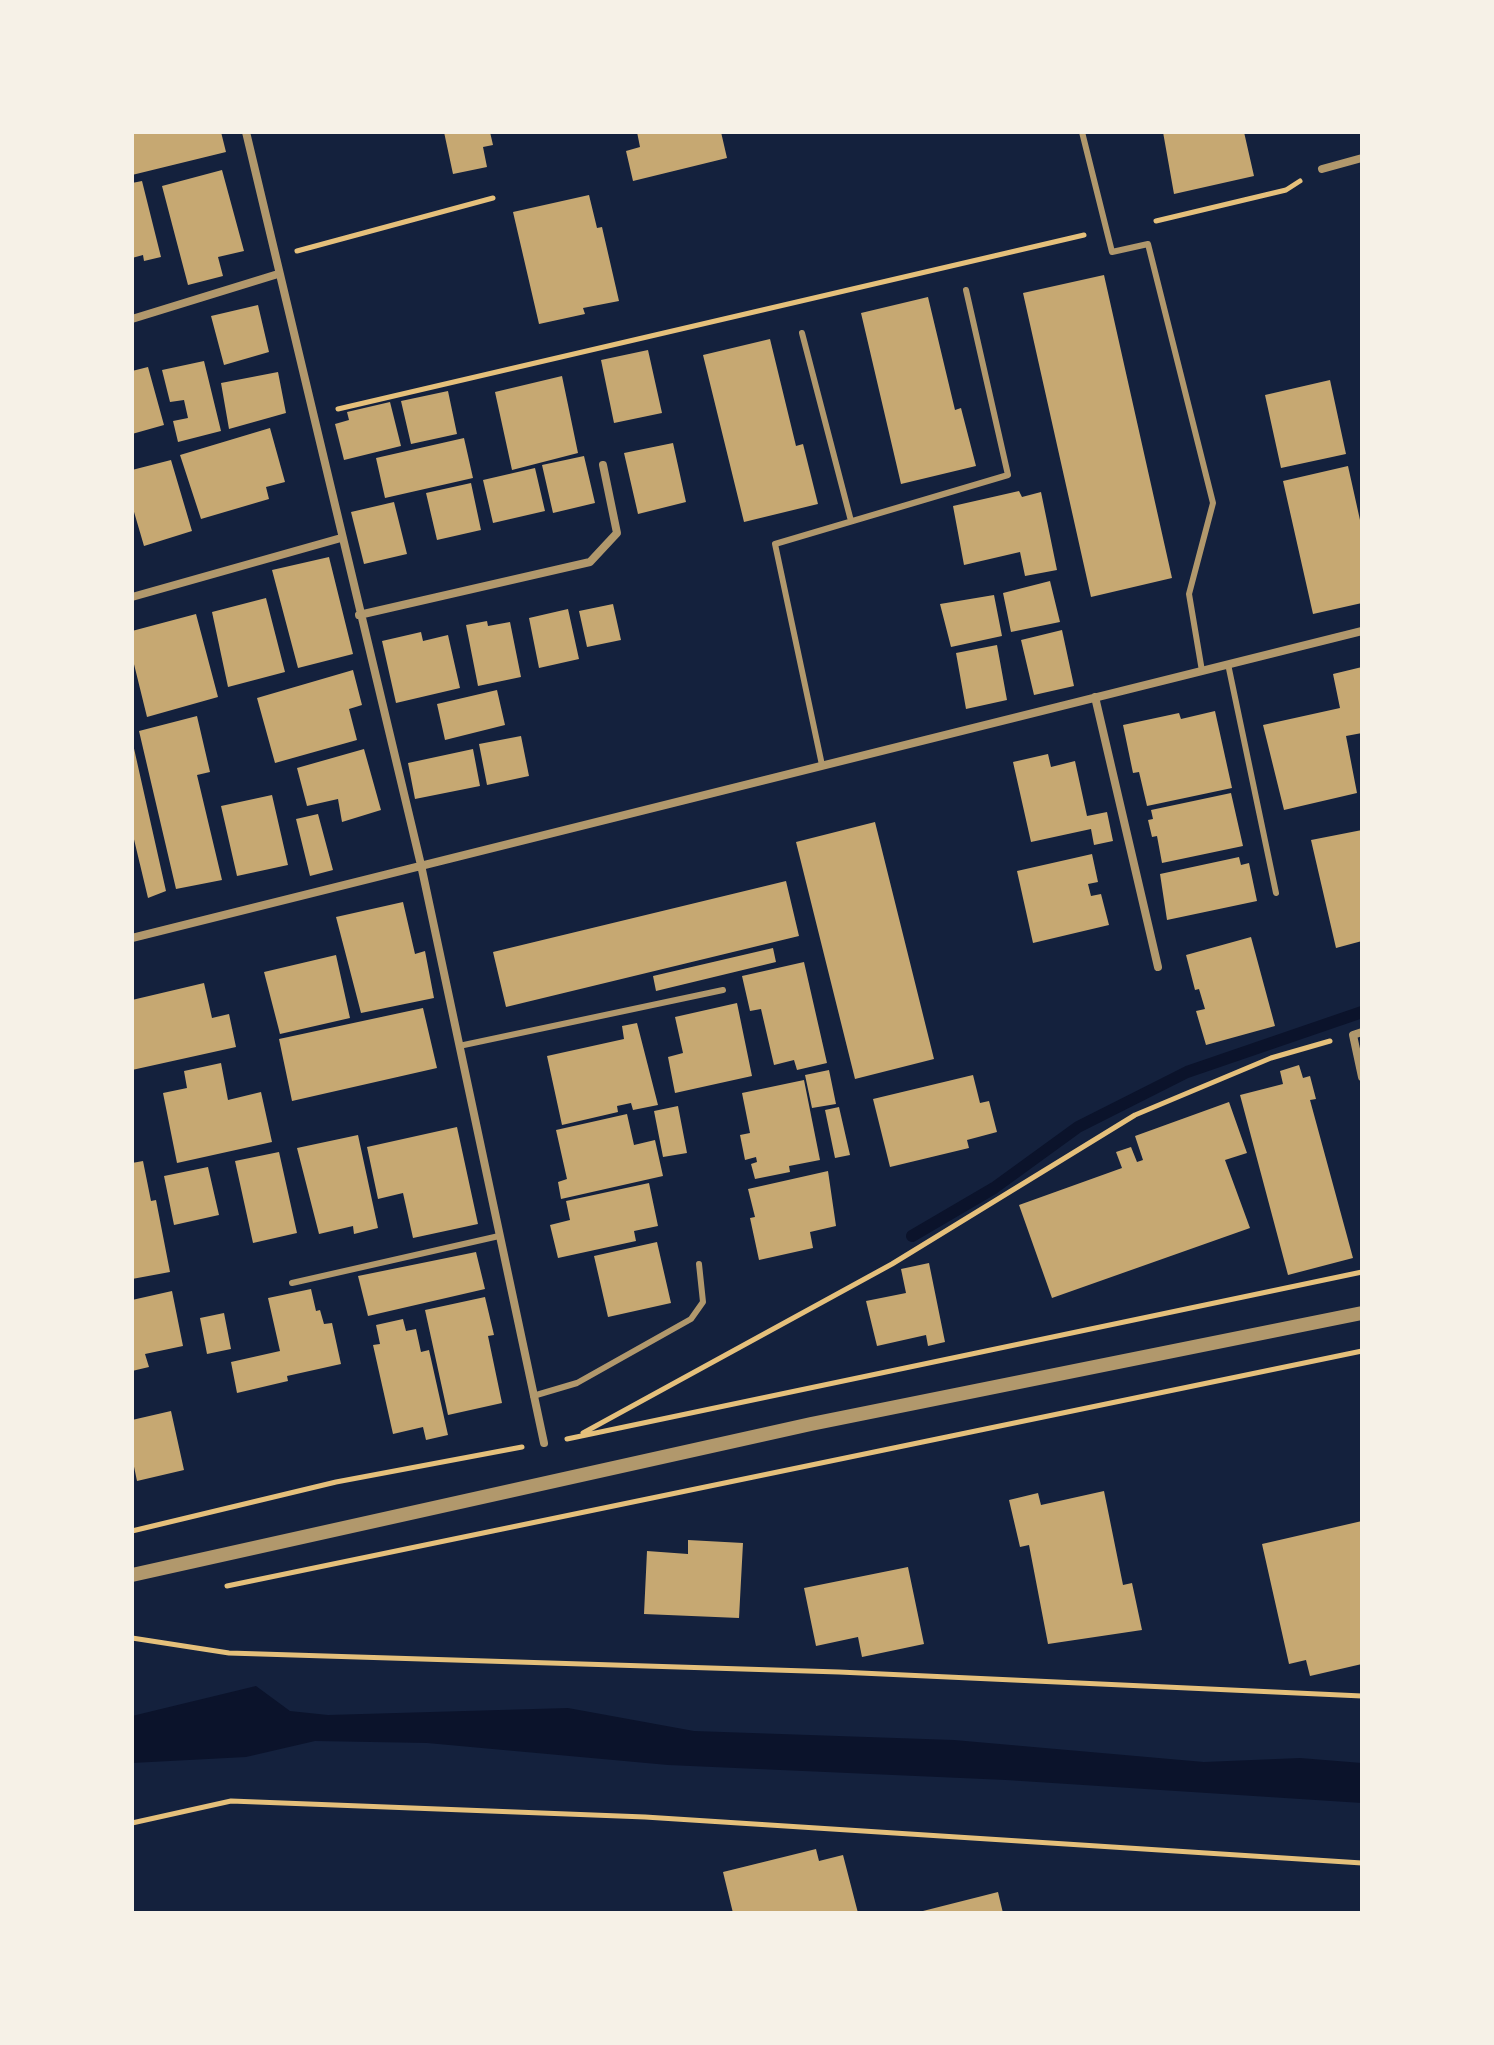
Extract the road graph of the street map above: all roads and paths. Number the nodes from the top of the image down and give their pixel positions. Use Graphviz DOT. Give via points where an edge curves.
graph roads {
  1 [pos="246,132"];
  2 [pos="1082,132"];
  3 [pos="1362,158"];
  4 [pos="1322,169"];
  5 [pos="493,198"];
  6 [pos="1106,230"];
  7 [pos="274,257"];
  8 [pos="278,274"];
  9 [pos="966,290"];
  10 [pos="132,319"];
  11 [pos="802,333"];
  12 [pos="312,415"];
  13 [pos="603,465"];
  14 [pos="851,521"];
  15 [pos="341,538"];
  16 [pos="132,597"];
  17 [pos="359,615"];
  18 [pos="1362,631"];
  19 [pos="1228,664"];
  20 [pos="1202,671"];
  21 [pos="1095,697"];
  22 [pos="822,765"];
  23 [pos="421,865"];
  24 [pos="1276,893"];
  25 [pos="132,938"];
  26 [pos="1158,967"];
  27 [pos="723,990"];
  28 [pos="1357,1033"];
  29 [pos="459,1046"];
  30 [pos="1362,1077"];
  31 [pos="499,1236"];
  32 [pos="699,1264"];
  33 [pos="1362,1272"];
  34 [pos="292,1283"];
  35 [pos="1362,1313"];
  36 [pos="1362,1351"];
  37 [pos="532,1396"];
  38 [pos="575,1437"];
  39 [pos="544,1443"];
  40 [pos="132,1531"];
  41 [pos="132,1575"];
  42 [pos="225,1587"];
  43 [pos="132,1638"];
  44 [pos="1362,1696"];
  45 [pos="132,1823"];
  46 [pos="1362,1863"];
  1 -- 7 [label="street"];
  2 -- 6 [label="lane"];
  3 -- 4 [label="street"];
  4 -- 6 [label="path" via="1286,190"];
  5 -- 7 [label="path"];
  6 -- 12 [label="path"];
  6 -- 20 [label="lane" via="1112,252 1148,244 1213,503 1189,594"];
  7 -- 8 [label="street"];
  8 -- 10 [label="street"];
  8 -- 12 [label="street"];
  9 -- 14 [label="lane" via="1008,475"];
  11 -- 14 [label="lane"];
  12 -- 15 [label="street"];
  13 -- 17 [label="street" via="617,533 590,562"];
  14 -- 22 [label="lane" via="775,544"];
  15 -- 16 [label="street"];
  15 -- 17 [label="street"];
  17 -- 23 [label="street"];
  18 -- 19 [label="street"];
  19 -- 20 [label="street"];
  19 -- 24 [label="lane"];
  20 -- 21 [label="street"];
  21 -- 22 [label="street"];
  21 -- 26 [label="street"];
  22 -- 23 [label="street"];
  23 -- 25 [label="street"];
  23 -- 29 [label="street"];
  27 -- 29 [label="lane"];
  28 -- 30 [label="street"];
  28 -- 38 [label="path" via="1271,1058 1135,1115 892,1264"];
  29 -- 31 [label="street"];
  31 -- 34 [label="lane"];
  31 -- 37 [label="street"];
  32 -- 37 [label="lane" via="703,1302 691,1319 577,1383"];
  33 -- 38 [label="path"];
  35 -- 41 [label="street" via="811,1424"];
  36 -- 42 [label="path"];
  37 -- 39 [label="street"];
  38 -- 39 [label="path"];
  39 -- 40 [label="path" via="336,1482"];
  43 -- 44 [label="path" via="229,1653 839,1672"];
  45 -- 46 [label="path" via="231,1801 645,1817"];
}
